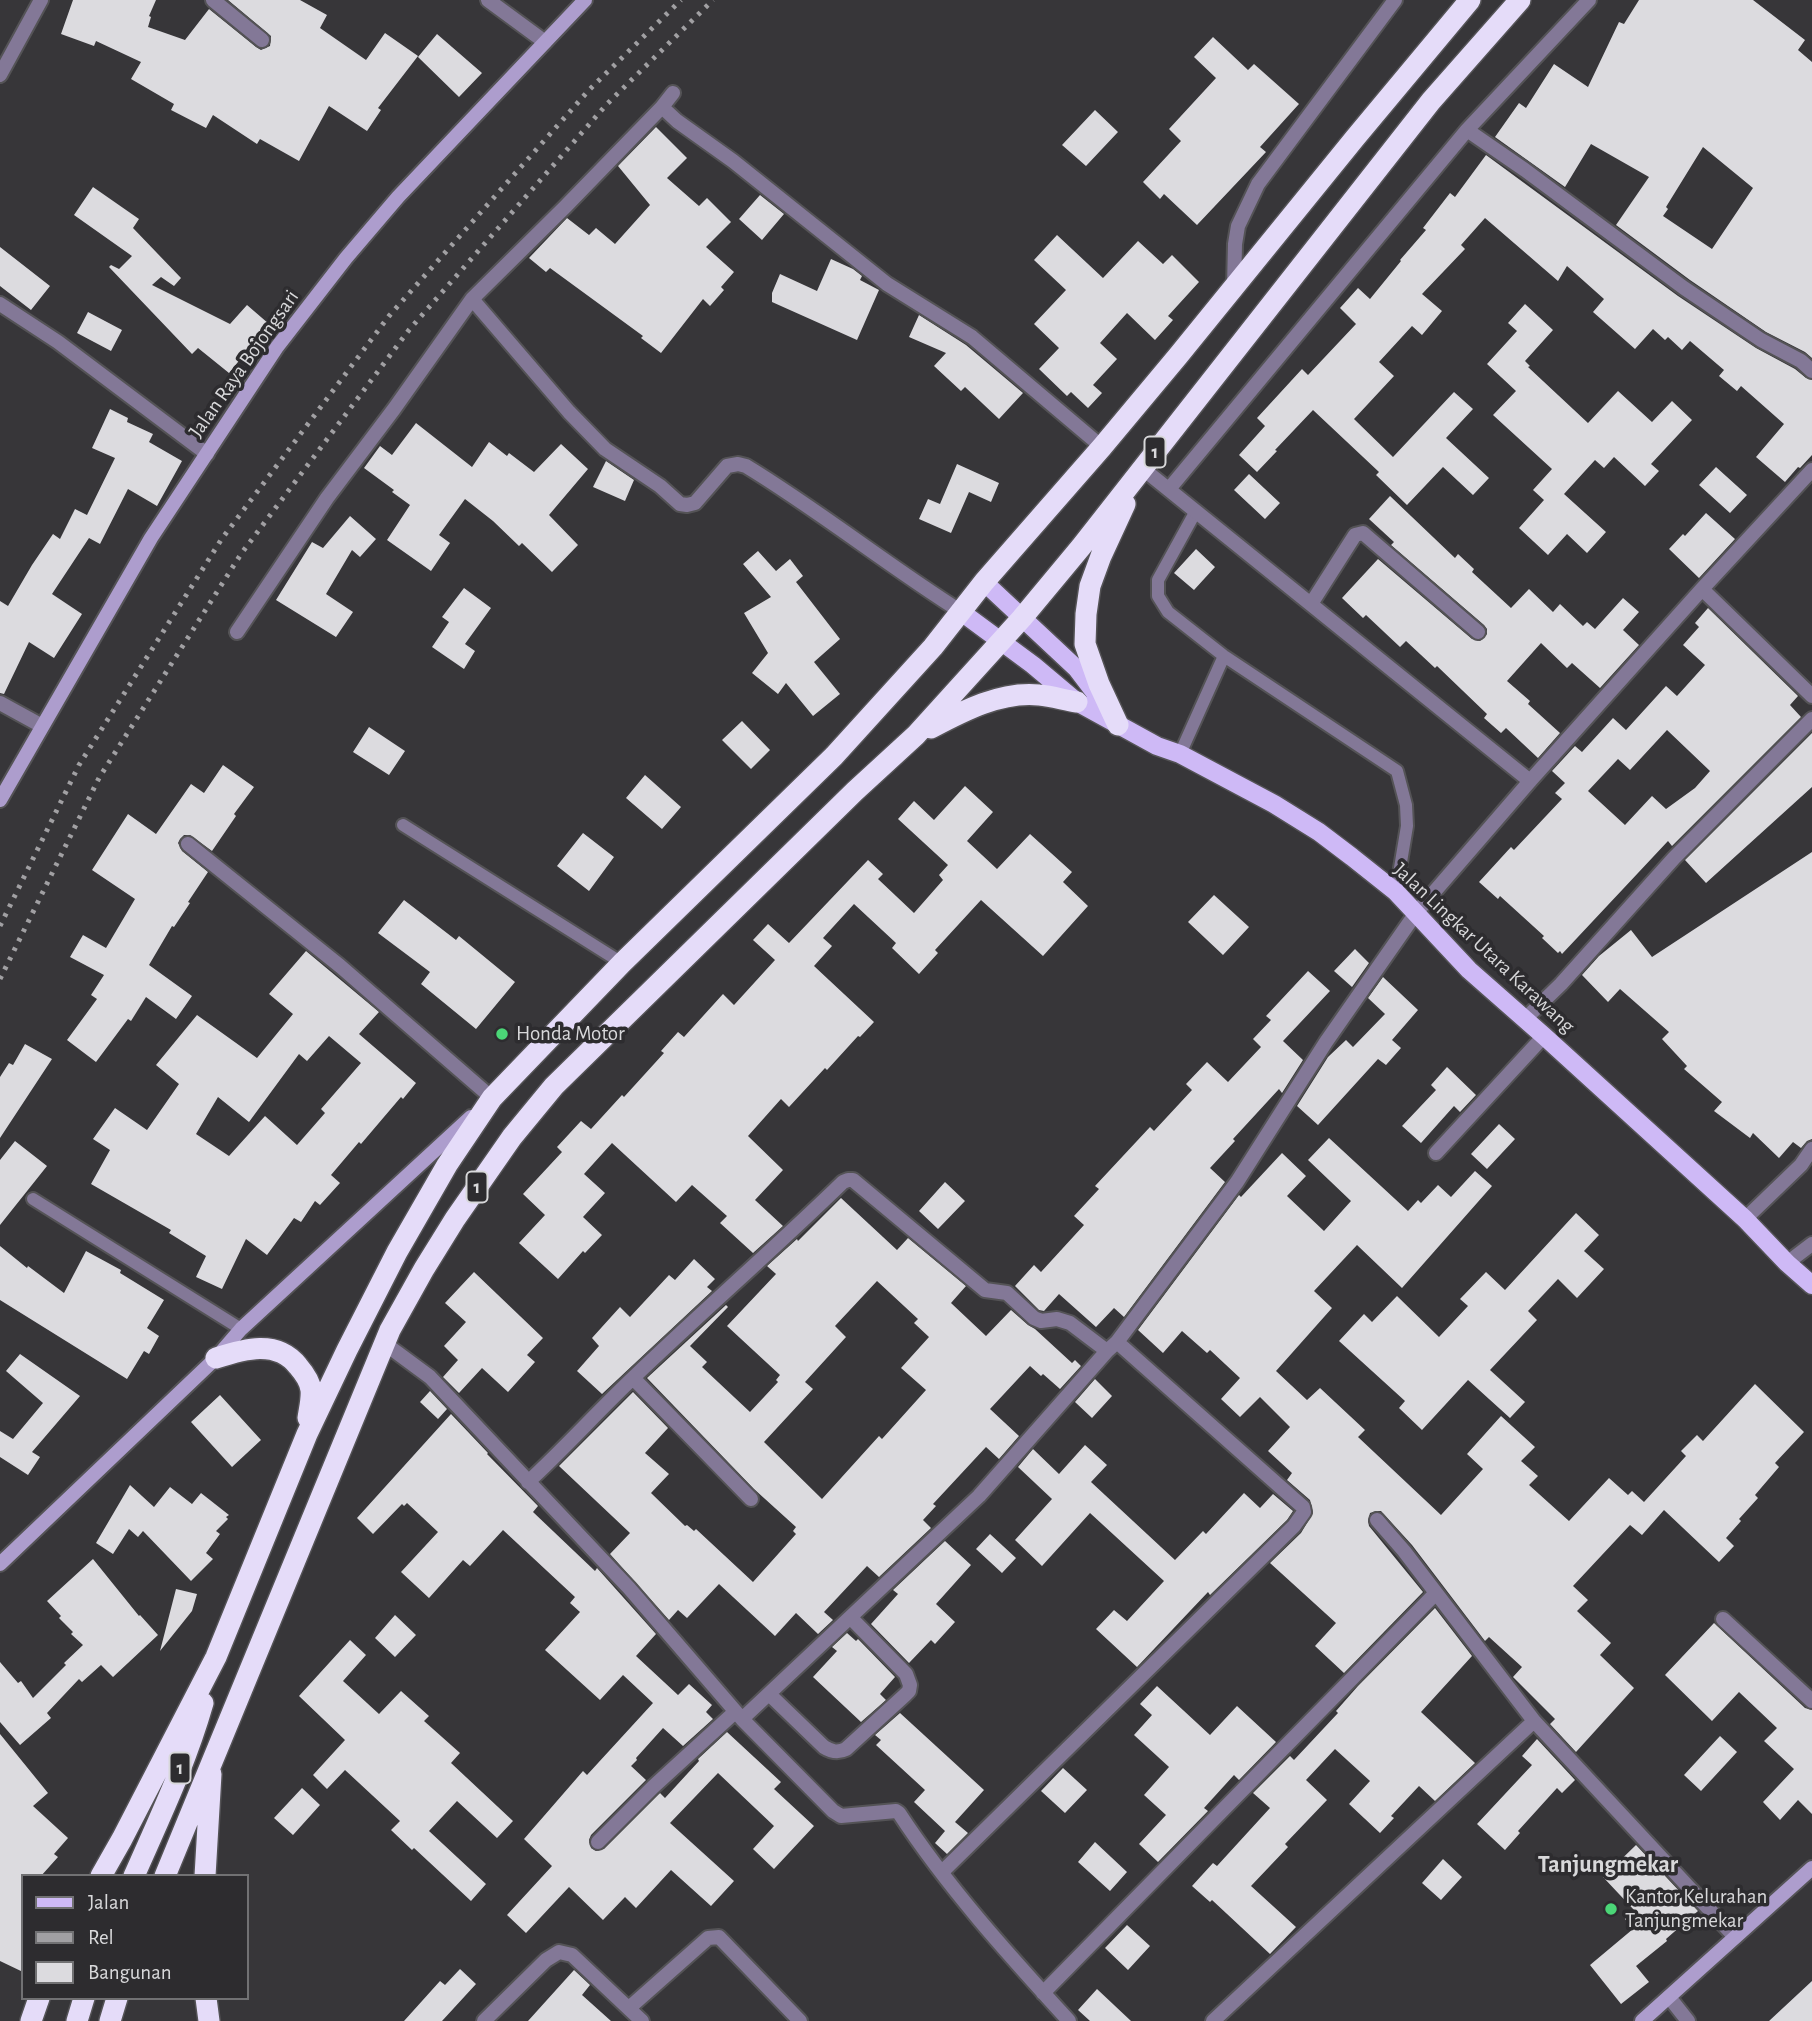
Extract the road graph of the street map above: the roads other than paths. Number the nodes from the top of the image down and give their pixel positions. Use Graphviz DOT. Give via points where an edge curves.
graph roads {
  1 [pos="41,0"];
  2 [pos="213,0"];
  3 [pos="488,0"];
  4 [pos="585,0"];
  5 [pos="1395,0"];
  6 [pos="1470,0"];
  7 [pos="1520,0"];
  8 [pos="1589,0"];
  9 [pos="262,40"];
  10 [pos="545,42"];
  11 [pos="0,75"];
  12 [pos="673,93"];
  13 [pos="662,107"];
  14 [pos="1467,130"];
  15 [pos="1234,289"];
  16 [pos="472,299"];
  17 [pos="0,304"];
  18 [pos="1812,371"];
  19 [pos="1102,447"];
  20 [pos="207,454"];
  21 [pos="1143,468"];
  22 [pos="1812,470"];
  23 [pos="1169,489"];
  24 [pos="1196,511"];
  25 [pos="984,582"];
  26 [pos="1702,589"];
  27 [pos="1311,604"];
  28 [pos="960,611"];
  29 [pos="1022,618"];
  30 [pos="237,632"];
  31 [pos="1478,632"];
  32 [pos="1000,642"];
  33 [pos="1224,656"];
  34 [pos="1812,696"];
  35 [pos="1077,702"];
  36 [pos="0,703"];
  37 [pos="1812,719"];
  38 [pos="1118,725"];
  39 [pos="42,726"];
  40 [pos="916,735"];
  41 [pos="1180,754"];
  42 [pos="1530,781"];
  43 [pos="0,800"];
  44 [pos="403,825"];
  45 [pos="188,844"];
  46 [pos="1396,892"];
  47 [pos="1416,913"];
  48 [pos="622,963"];
  49 [pos="1524,1020"];
  50 [pos="1544,1036"];
  51 [pos="492,1098"];
  52 [pos="1812,1149"];
  53 [pos="1436,1153"];
  54 [pos="33,1199"];
  55 [pos="1745,1219"];
  56 [pos="1812,1244"];
  57 [pos="1787,1264"];
  58 [pos="1812,1285"];
  59 [pos="241,1329"];
  60 [pos="384,1343"];
  61 [pos="1112,1347"];
  62 [pos="216,1358"];
  63 [pos="633,1377"];
  64 [pos="307,1434"];
  65 [pos="528,1482"];
  66 [pos="751,1499"];
  67 [pos="1377,1520"];
  68 [pos="0,1564"];
  69 [pos="1435,1594"];
  70 [pos="851,1618"];
  71 [pos="1723,1619"];
  72 [pos="216,1657"];
  73 [pos="769,1694"];
  74 [pos="1812,1701"];
  75 [pos="739,1715"];
  76 [pos="1534,1721"];
  77 [pos="212,1758"];
  78 [pos="598,1842"];
  79 [pos="942,1872"];
  80 [pos="102,1874"];
  81 [pos="135,1874"];
  82 [pos="166,1874"];
  83 [pos="205,1874"];
  84 [pos="1810,1874"];
  85 [pos="1735,1937"];
  86 [pos="1043,1993"];
  87 [pos="1670,1997"];
  88 [pos="38,2000"];
  89 [pos="83,2000"];
  90 [pos="116,2000"];
  91 [pos="206,2000"];
  92 [pos="629,2008"];
  93 [pos="31,2021"];
  94 [pos="77,2021"];
  95 [pos="110,2021"];
  96 [pos="209,2021"];
  97 [pos="484,2021"];
  98 [pos="642,2021"];
  99 [pos="800,2021"];
  100 [pos="1069,2021"];
  101 [pos="1213,2021"];
  102 [pos="1642,2021"];
  103 [pos="1688,2021"];
  1 -- 11 [label="street"];
  2 -- 9 [label="street"];
  3 -- 10 [label="street"];
  4 -- 10 [label="street, Jalan Raya Bojongsari"];
  5 -- 15 [label="street" via="1258,184 1238,226"];
  6 -- 15 [label="highway, 1"];
  7 -- 21 [label="highway, 1" via="1431,101"];
  8 -- 14 [label="street"];
  10 -- 20 [label="street, Jalan Raya Bojongsari" via="346,258 277,347"];
  12 -- 13 [label="street"];
  13 -- 16 [label="street"];
  13 -- 19 [label="street" via="887,284 972,337"];
  14 -- 18 [label="street" via="1684,288"];
  14 -- 23 [label="street"];
  15 -- 19 [label="highway, 1"];
  16 -- 28 [label="street" via="605,449 680,504 695,503 727,466 746,466"];
  16 -- 30 [label="street" via="327,498"];
  17 -- 20 [label="street"];
  19 -- 25 [label="highway, 1"];
  20 -- 39 [label="street, Jalan Raya Bojongsari" via="151,538"];
  21 -- 23 [label="street"];
  21 -- 29 [label="highway, 1"];
  21 -- 38 [label="highway" via="1101,556 1086,614 1085,644"];
  22 -- 26 [label="street"];
  23 -- 24 [label="street"];
  24 -- 27 [label="street"];
  24 -- 33 [label="lane" via="1158,580 1158,596 1168,612"];
  25 -- 28 [label="highway, 1"];
  25 -- 29 [label="main road, Jalan Lingkar Utara Karawang"];
  26 -- 34 [label="street"];
  26 -- 42 [label="street"];
  27 -- 31 [label="street" via="1355,535 1363,533"];
  27 -- 42 [label="street"];
  28 -- 32 [label="main road, Jalan Lingkar Utara Karawang"];
  28 -- 48 [label="highway, 1" via="834,755"];
  29 -- 32 [label="highway, 1"];
  29 -- 38 [label="main road, Jalan Lingkar Utara Karawang" via="1077,669"];
  32 -- 35 [label="main road, Jalan Lingkar Utara Karawang"];
  32 -- 40 [label="highway, 1"];
  33 -- 41 [label="lane"];
  33 -- 46 [label="lane" via="1397,771 1407,826"];
  35 -- 38 [label="main road, Jalan Lingkar Utara Karawang"];
  35 -- 40 [label="highway" via="1039,695 990,701"];
  36 -- 39 [label="street"];
  37 -- 49 [label="street" via="1674,858"];
  38 -- 41 [label="main road, Jalan Lingkar Utara Karawang"];
  39 -- 43 [label="street, Jalan Raya Bojongsari"];
  40 -- 60 [label="highway, 1" via="554,1086 455,1219"];
  41 -- 46 [label="main road, Jalan Lingkar Utara Karawang" via="1319,832"];
  42 -- 47 [label="street"];
  44 -- 48 [label="lane"];
  45 -- 51 [label="street" via="340,966"];
  46 -- 47 [label="main road, Jalan Lingkar Utara Karawang"];
  47 -- 49 [label="main road, Jalan Lingkar Utara Karawang" via="1469,971"];
  47 -- 61 [label="street" via="1237,1182"];
  48 -- 51 [label="highway, 1"];
  49 -- 50 [label="main road, Jalan Lingkar Utara Karawang"];
  50 -- 53 [label="street"];
  50 -- 55 [label="main road, Jalan Lingkar Utara Karawang"];
  51 -- 59 [label="street"];
  51 -- 64 [label="highway, 1" via="397,1252"];
  52 -- 55 [label="street"];
  54 -- 59 [label="lane"];
  55 -- 57 [label="main road, Jalan Lingkar Utara Karawang"];
  56 -- 57 [label="street"];
  57 -- 58 [label="main road, Jalan Lingkar Utara Karawang"];
  59 -- 62 [label="street"];
  60 -- 65 [label="street" via="430,1377"];
  60 -- 77 [label="highway, 1"];
  61 -- 63 [label="street" via="1070,1323 1034,1318 1007,1293 985,1290 848,1180"];
  61 -- 70 [label="street" via="979,1496"];
  61 -- 79 [label="street" via="1304,1512"];
  62 -- 64 [label="highway" via="262,1347 292,1358 311,1390"];
  62 -- 68 [label="street"];
  63 -- 65 [label="street"];
  63 -- 66 [label="street"];
  64 -- 72 [label="highway, 1"];
  65 -- 75 [label="street" via="629,1588"];
  67 -- 69 [label="street"];
  69 -- 76 [label="street"];
  69 -- 86 [label="street"];
  70 -- 73 [label="street"];
  70 -- 73 [label="street" via="906,1674 910,1685 905,1695 840,1752 824,1747"];
  71 -- 74 [label="street"];
  72 -- 80 [label="highway"];
  72 -- 81 [label="highway, 1" via="196,1727"];
  73 -- 75 [label="street"];
  75 -- 78 [label="street" via="653,1787"];
  75 -- 79 [label="street" via="841,1816 899,1813"];
  76 -- 85 [label="street"];
  76 -- 101 [label="street"];
  77 -- 82 [label="highway, 1"];
  77 -- 83 [label="highway"];
  79 -- 86 [label="street"];
  84 -- 85 [label="street"];
  85 -- 87 [label="street"];
  86 -- 100 [label="street"];
  87 -- 102 [label="street"];
  87 -- 103 [label="street"];
  88 -- 93 [label="highway"];
  89 -- 94 [label="highway"];
  90 -- 95 [label="highway"];
  91 -- 96 [label="highway"];
  92 -- 97 [label="street" via="572,1955 559,1952"];
  92 -- 98 [label="street"];
  92 -- 99 [label="street" via="708,1938 719,1937"];
}
